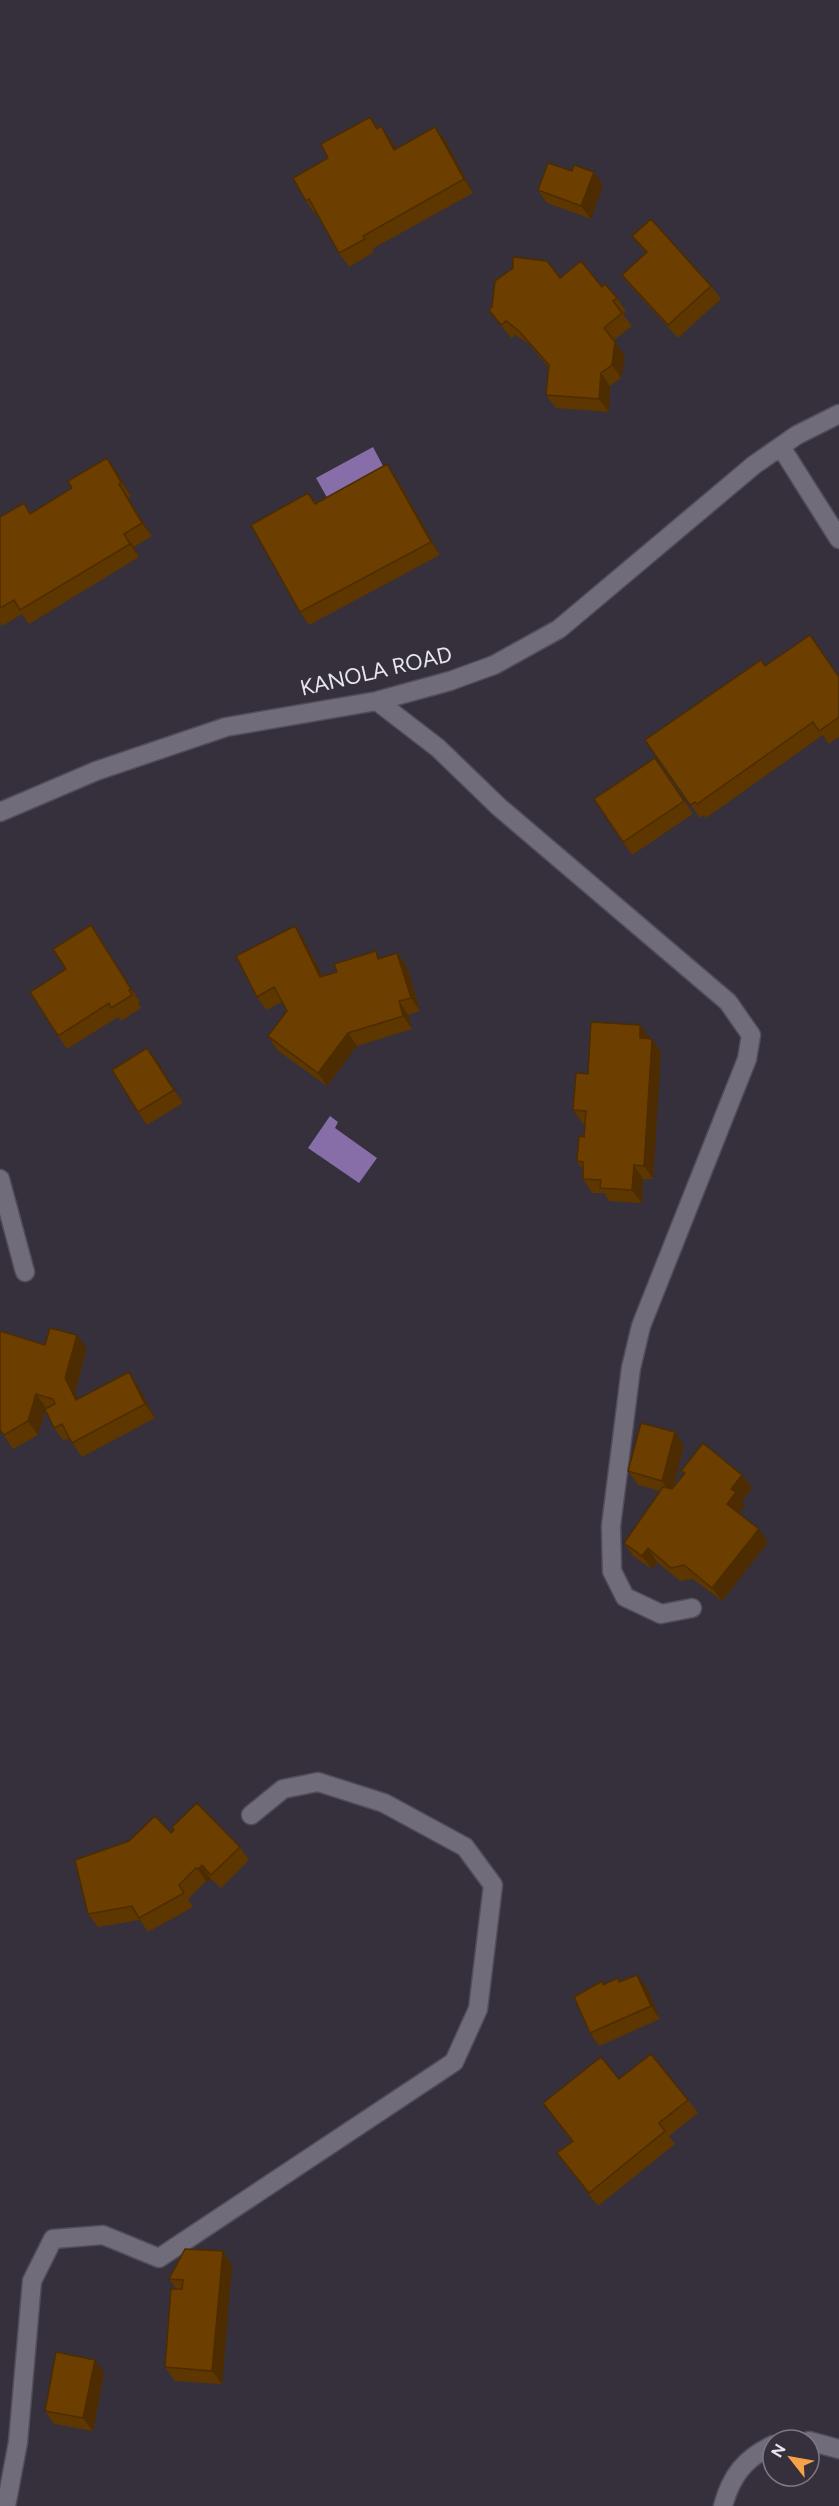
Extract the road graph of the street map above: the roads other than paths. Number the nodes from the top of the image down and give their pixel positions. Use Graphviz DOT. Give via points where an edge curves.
graph roads {
  1 [pos="839,414"];
  2 [pos="781,447"];
  3 [pos="839,539"];
  4 [pos="377,700"];
  5 [pos="0,812"];
  6 [pos="0,1179"];
  7 [pos="25,1272"];
  8 [pos="692,1608"];
  9 [pos="252,1815"];
  10 [pos="821,2444"];
  11 [pos="839,2449"];
  12 [pos="761,2451"];
  13 [pos="6,2506"];
  14 [pos="723,2506"];
  1 -- 2 [label="street, KANOLA ROAD"];
  2 -- 3 [label="street"];
  2 -- 4 [label="street, KANOLA ROAD" via="712,499 559,629 494,664 450,681"];
  4 -- 5 [label="street, KANOLA ROAD" via="226,727 96,771"];
  4 -- 8 [label="street" via="438,748 499,807 728,1002 751,1035 747,1059 641,1326 631,1368 611,1526 612,1570 625,1597 661,1614"];
  6 -- 7 [label="street"];
  9 -- 13 [label="street" via="283,1789 318,1782 384,1803 465,1847 493,1885 478,2009 454,2062 159,2258 103,2235 53,2239 32,2281 18,2442"];
  10 -- 11 [label="street"];
  12 -- 14 [label="street" via="738,2470"];
}
